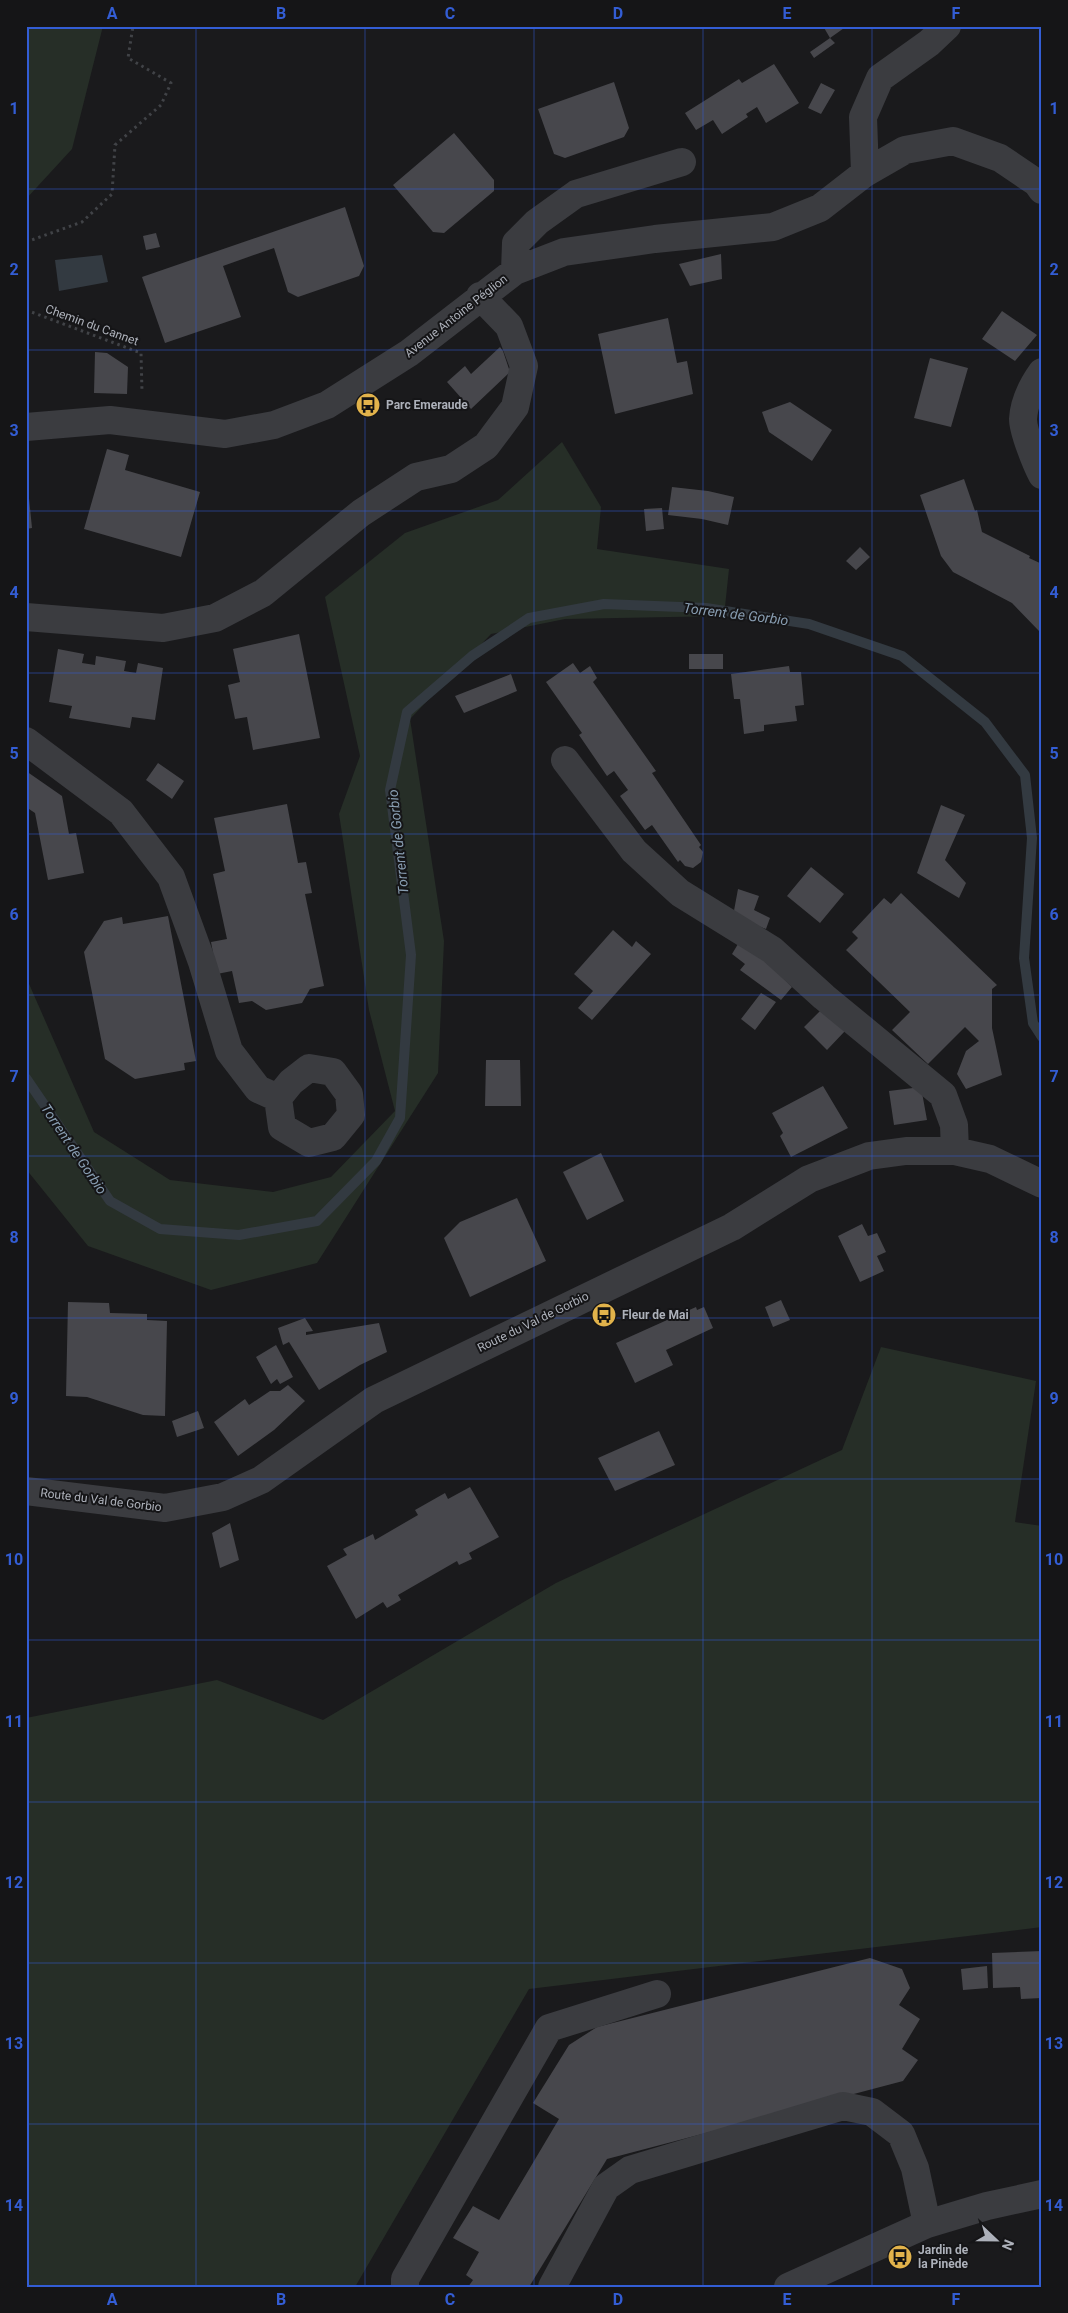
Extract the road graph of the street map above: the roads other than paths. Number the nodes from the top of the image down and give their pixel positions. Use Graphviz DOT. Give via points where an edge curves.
graph roads {
  1 [pos="948,26"];
  2 [pos="682,162"];
  3 [pos="865,174"];
  4 [pos="1042,190"];
  5 [pos="515,271"];
  6 [pos="480,296"];
  7 [pos="1042,372"];
  8 [pos="26,427"];
  9 [pos="1042,475"];
  10 [pos="26,617"];
  11 [pos="26,741"];
  12 [pos="565,760"];
  13 [pos="278,1098"];
  14 [pos="955,1151"];
  15 [pos="1042,1184"];
  16 [pos="26,1491"];
  17 [pos="657,1994"];
  18 [pos="1042,2194"];
  19 [pos="927,2224"];
  20 [pos="405,2287"];
  21 [pos="552,2287"];
  22 [pos="788,2287"];
  1 -- 3 [label="street" via="880,78 863,117"];
  2 -- 5 [label="street" via="576,194 537,222 516,243"];
  3 -- 4 [label="street, Avenue Antoine Péglion" via="905,150 953,141 1000,158 1037,183"];
  3 -- 5 [label="street, Avenue Antoine Péglion" via="820,208 773,227 564,252"];
  5 -- 6 [label="street, Avenue Antoine Péglion"];
  6 -- 8 [label="street, Avenue Antoine Péglion" via="408,353 327,405 274,425 225,434 110,420"];
  6 -- 10 [label="street" via="509,326 524,366 515,407 486,446 451,469 416,477 361,514 263,593 215,618 163,628"];
  7 -- 9 [label="street" via="1031,389 1023,420 1035,463"];
  11 -- 13 [label="street" via="121,812 171,877 202,962 229,1051 258,1089"];
  12 -- 14 [label="street" via="634,851 680,893 772,950 943,1095 954,1125"];
  14 -- 15 [label="street, Route du Val de Gorbio" via="990,1159"];
  14 -- 16 [label="street, Route du Val de Gorbio" via="906,1151 869,1156 809,1179 732,1227 374,1400 261,1480 223,1497 165,1508"];
  17 -- 20 [label="street" via="549,2028 404,2279"];
  18 -- 19 [label="street"];
  19 -- 21 [label="street" via="915,2168 901,2134 872,2112 843,2106 630,2170 606,2187"];
  19 -- 22 [label="street"];
}
